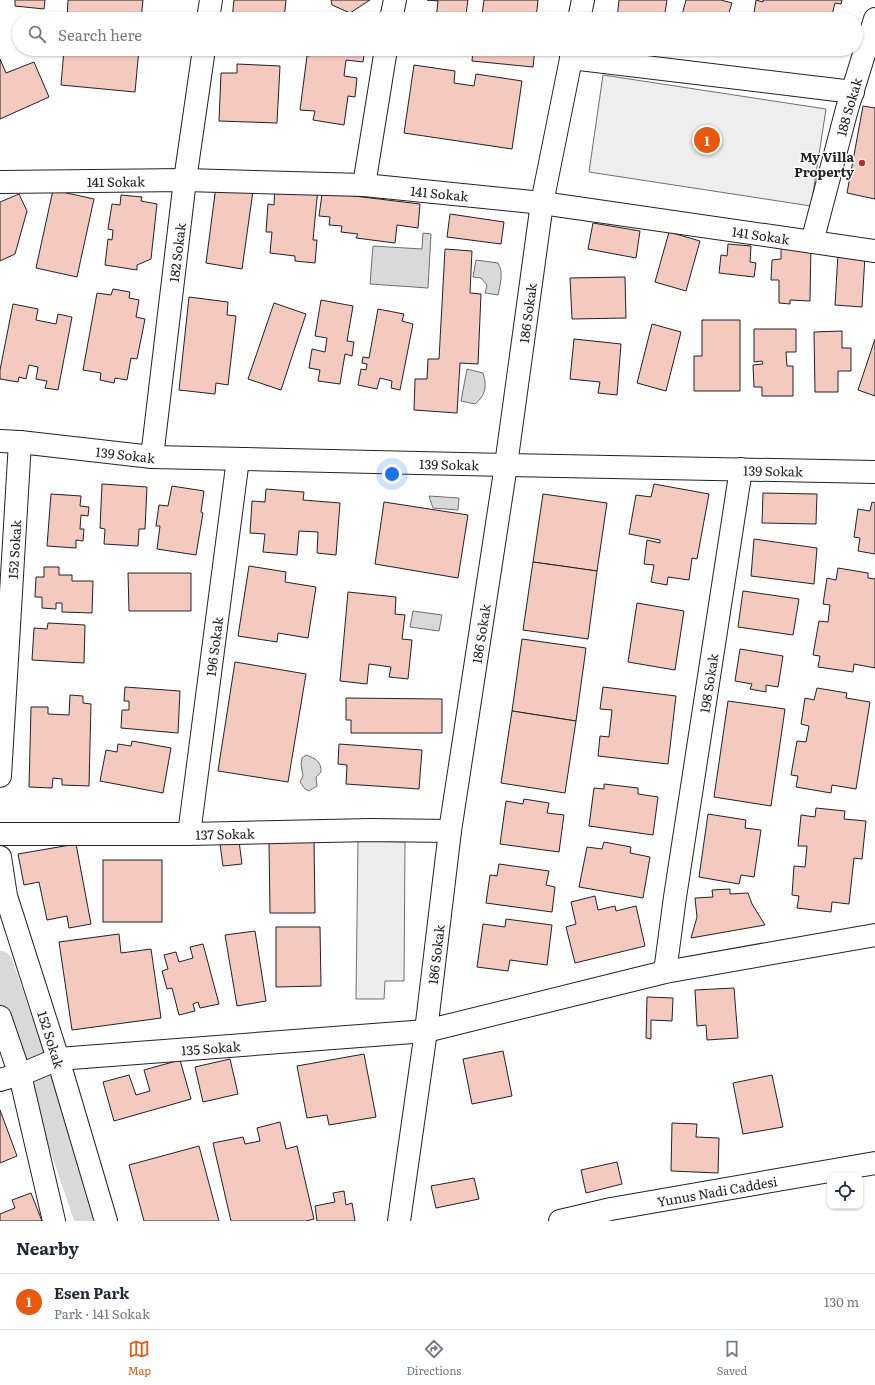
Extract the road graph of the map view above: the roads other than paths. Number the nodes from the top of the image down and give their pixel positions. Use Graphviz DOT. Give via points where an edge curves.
graph roads {
  1 [pos="211,0"];
  2 [pos="394,0"];
  3 [pos="582,0"];
  4 [pos="209,12"];
  5 [pos="392,12"];
  6 [pos="580,12"];
  7 [pos="875,19"];
  8 [pos="203,56"];
  9 [pos="385,56"];
  10 [pos="571,56"];
  11 [pos="594,56"];
  12 [pos="852,92"];
  13 [pos="185,180"];
  14 [pos="0,182"];
  15 [pos="364,185"];
  16 [pos="542,203"];
  17 [pos="812,242"];
  18 [pos="875,251"];
  19 [pos="10,442"];
  20 [pos="152,457"];
  21 [pos="238,459"];
  22 [pos="506,466"];
  23 [pos="741,469"];
  24 [pos="875,472"];
  25 [pos="0,776"];
  26 [pos="450,830"];
  27 [pos="0,834"];
  28 [pos="190,834"];
  29 [pos="0,857"];
  30 [pos="875,935"];
  31 [pos="665,972"];
  32 [pos="0,1017"];
  33 [pos="426,1031"];
  34 [pos="30,1070"];
  35 [pos="875,1163"];
  36 [pos="612,1215"];
  37 [pos="54,1221"];
  38 [pos="106,1221"];
  39 [pos="399,1221"];
  40 [pos="560,1221"];
  1 -- 4 [label="street"];
  2 -- 5 [label="street"];
  3 -- 6 [label="street"];
  7 -- 12 [label="street, 188 Sokak"];
  8 -- 13 [label="street, 182 Sokak"];
  9 -- 15 [label="street"];
  10 -- 16 [label="street, 186 Sokak"];
  11 -- 12 [label="street"];
  12 -- 17 [label="street, 188 Sokak"];
  13 -- 14 [label="street, 141 Sokak"];
  13 -- 15 [label="street, 141 Sokak"];
  13 -- 20 [label="street, 182 Sokak"];
  15 -- 16 [label="street, 141 Sokak"];
  16 -- 17 [label="street, 141 Sokak"];
  16 -- 22 [label="street, 186 Sokak"];
  17 -- 18 [label="street, 141 Sokak"];
  19 -- 20 [label="street, 139 Sokak"];
  19 -- 25 [label="street, 152 Sokak"];
  20 -- 21 [label="street, 139 Sokak"];
  21 -- 22 [label="street, 139 Sokak"];
  21 -- 28 [label="street, 196 Sokak"];
  22 -- 23 [label="street, 139 Sokak"];
  22 -- 26 [label="street, 186 Sokak"];
  23 -- 24 [label="street, 139 Sokak"];
  23 -- 31 [label="street, 198 Sokak"];
  26 -- 28 [label="street, 137 Sokak"];
  26 -- 33 [label="street, 186 Sokak"];
  27 -- 28 [label="street, 137 Sokak"];
  29 -- 34 [label="street, 152 Sokak"];
  30 -- 31 [label="street, 135 Sokak"];
  31 -- 33 [label="street, 135 Sokak"];
  32 -- 34 [label="street, 152 Sokak"];
  33 -- 34 [label="street, 135 Sokak"];
  33 -- 39 [label="street, 186 Sokak"];
  34 -- 37 [label="street, 152 Sokak"];
  34 -- 38 [label="street, 152 Sokak"];
  35 -- 36 [label="street, Yunus Nadi Caddesi"];
  36 -- 40 [label="street, Yunus Nadi Caddesi"];
}
